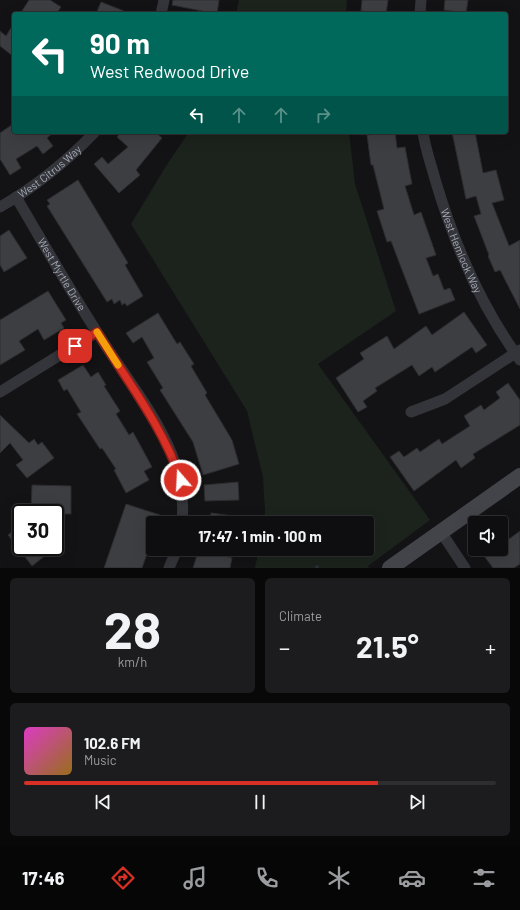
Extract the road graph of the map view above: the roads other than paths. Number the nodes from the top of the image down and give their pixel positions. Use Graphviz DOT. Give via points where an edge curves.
graph roads {
  1 [pos="164,0"];
  2 [pos="421,0"];
  3 [pos="161,12"];
  4 [pos="420,12"];
  5 [pos="93,134"];
  6 [pos="424,134"];
  7 [pos="16,197"];
  8 [pos="0,207"];
  9 [pos="97,332"];
  10 [pos="518,354"];
  11 [pos="0,392"];
  12 [pos="411,412"];
  13 [pos="520,476"];
  14 [pos="182,516"];
  15 [pos="441,532"];
  16 [pos="174,556"];
  17 [pos="169,568"];
  18 [pos="390,568"];
  19 [pos="465,568"];
  1 -- 3 [label="street"];
  2 -- 4 [label="street"];
  5 -- 7 [label="street, West Citrus Way" via="57,167"];
  6 -- 10 [label="street, West Hemlock Way" via="456,243 488,311"];
  7 -- 8 [label="street, West Citrus Way"];
  7 -- 9 [label="street, West Myrtle Drive"];
  9 -- 11 [label="street"];
  9 -- 14 [label="street, West Myrtle Drive" via="157,425 172,454 181,480"];
  10 -- 12 [label="street" via="445,399"];
  13 -- 15 [label="street"];
  15 -- 18 [label="street"];
  15 -- 19 [label="street"];
  16 -- 17 [label="street"];
}
